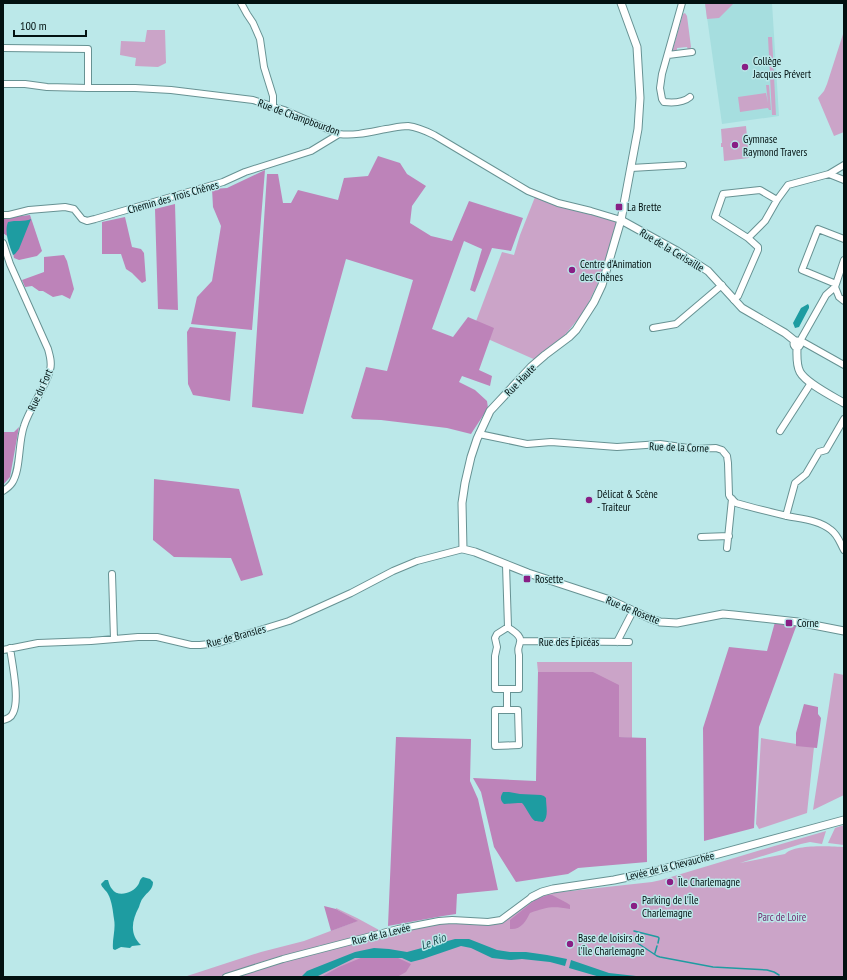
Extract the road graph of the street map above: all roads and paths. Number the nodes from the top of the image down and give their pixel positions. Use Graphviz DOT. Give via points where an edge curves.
graph roads {
  1 [pos="241,3"];
  2 [pos="621,3"];
  3 [pos="682,3"];
  4 [pos="3,48"];
  5 [pos="692,52"];
  6 [pos="668,55"];
  7 [pos="3,84"];
  8 [pos="88,88"];
  9 [pos="690,97"];
  10 [pos="273,106"];
  11 [pos="339,134"];
  12 [pos="683,164"];
  13 [pos="844,166"];
  14 [pos="631,168"];
  15 [pos="829,174"];
  16 [pos="843,179"];
  17 [pos="777,200"];
  18 [pos="3,215"];
  19 [pos="621,220"];
  20 [pos="748,238"];
  21 [pos="844,239"];
  22 [pos="3,243"];
  23 [pos="844,260"];
  24 [pos="722,285"];
  25 [pos="835,286"];
  26 [pos="826,295"];
  27 [pos="839,297"];
  28 [pos="734,300"];
  29 [pos="844,301"];
  30 [pos="653,328"];
  31 [pos="798,343"];
  32 [pos="844,365"];
  33 [pos="811,383"];
  34 [pos="844,403"];
  35 [pos="844,419"];
  36 [pos="780,432"];
  37 [pos="479,434"];
  38 [pos="3,491"];
  39 [pos="732,499"];
  40 [pos="786,516"];
  41 [pos="728,536"];
  42 [pos="701,537"];
  43 [pos="727,548"];
  44 [pos="463,549"];
  45 [pos="844,550"];
  46 [pos="506,565"];
  47 [pos="112,574"];
  48 [pos="633,611"];
  49 [pos="508,627"];
  50 [pos="844,630"];
  51 [pos="114,639"];
  52 [pos="521,642"];
  53 [pos="617,642"];
  54 [pos="629,642"];
  55 [pos="10,648"];
  56 [pos="3,650"];
  57 [pos="507,690"];
  58 [pos="507,710"];
  59 [pos="3,720"];
  60 [pos="844,820"];
  61 [pos="532,897"];
  62 [pos="226,977"];
  1 -- 10 [label="street" via="260,39"];
  2 -- 14 [label="street, Rue Haute" via="637,47 640,98"];
  3 -- 6 [label="street"];
  4 -- 8 [label="street" via="88,49"];
  5 -- 6 [label="street"];
  6 -- 9 [label="street" via="660,88 662,99 670,103 685,101"];
  7 -- 8 [label="street, Rue de Champbourdon"];
  8 -- 10 [label="street, Rue de Champbourdon" via="171,90 252,100"];
  10 -- 11 [label="street, Rue de Champbourdon"];
  11 -- 18 [label="street, Chemin des Trois Chênes" via="311,151 245,172 223,182 95,219 82,219 74,209 65,207"];
  11 -- 19 [label="street, Rue de Champbourdon" via="359,135 408,126 418,128 528,191 558,203"];
  12 -- 14 [label="street"];
  13 -- 15 [label="street"];
  13 -- 16 [label="street"];
  14 -- 19 [label="street, Rue Haute"];
  15 -- 16 [label="street"];
  15 -- 17 [label="street" via="788,185"];
  17 -- 20 [label="street" via="765,221"];
  17 -- 20 [label="street" via="760,190 723,194 715,217"];
  19 -- 24 [label="street, Rue de la Cerisaille" via="677,251 708,271"];
  19 -- 37 [label="street, Rue Haute" via="602,284 584,318 569,337 532,367 490,411"];
  20 -- 28 [label="street" via="758,250"];
  21 -- 25 [label="street" via="818,229 802,270"];
  22 -- 38 [label="street, Rue du Fort" via="48,349 51,370 24,426 12,483"];
  23 -- 25 [label="street"];
  24 -- 28 [label="street, Rue de la Cerisaille"];
  24 -- 30 [label="street" via="676,324"];
  25 -- 26 [label="street"];
  25 -- 27 [label="street"];
  26 -- 27 [label="street"];
  26 -- 31 [label="street"];
  27 -- 29 [label="street"];
  28 -- 31 [label="street, Rue de la Cerisaille" via="742,308"];
  31 -- 32 [label="street, Rue de la Cerisaille" via="803,342"];
  31 -- 33 [label="street" via="799,372"];
  33 -- 34 [label="street"];
  33 -- 36 [label="street"];
  35 -- 40 [label="street" via="826,450 819,452 806,474 795,483"];
  37 -- 39 [label="street, Rue de la Corne" via="527,444 551,442 617,447 660,444 695,449 716,448 727,456 729,495"];
  37 -- 44 [label="street, Rue Haute" via="471,457 462,503"];
  39 -- 40 [label="street" via="736,503"];
  39 -- 41 [label="street, Rue de la Corne"];
  40 -- 45 [label="street" via="826,526 837,536"];
  41 -- 42 [label="street"];
  41 -- 43 [label="street, Rue de la Corne"];
  44 -- 46 [label="street, Rue de Rosette"];
  44 -- 51 [label="street, Rue de Bransles" via="417,561 289,621 218,643 191,645 157,638"];
  46 -- 48 [label="street, Rue de Rosette" via="610,600"];
  46 -- 49 [label="street"];
  47 -- 51 [label="street"];
  48 -- 50 [label="street, Rue de Rosette" via="668,623 734,614"];
  48 -- 53 [label="street"];
  49 -- 52 [label="street" via="517,634"];
  49 -- 57 [label="street" via="495,638 495,690"];
  51 -- 55 [label="street, Rue de Bransles" via="38,643"];
  52 -- 53 [label="street, Rue des Épicéas"];
  52 -- 57 [label="street" via="517,650 519,689"];
  53 -- 54 [label="street, Rue des Épicéas"];
  55 -- 56 [label="street, Rue de Bransles"];
  55 -- 59 [label="street" via="16,703 12,715"];
  57 -- 58 [label="street"];
  58 -- 58 [label="street" via="495,710 495,746 519,745 518,710"];
  60 -- 61 [label="street, Levée de la Chevauchée" via="652,872 553,889"];
  61 -- 62 [label="street, Rue de la Levée" via="501,920 439,921 398,929 283,959"];
}
